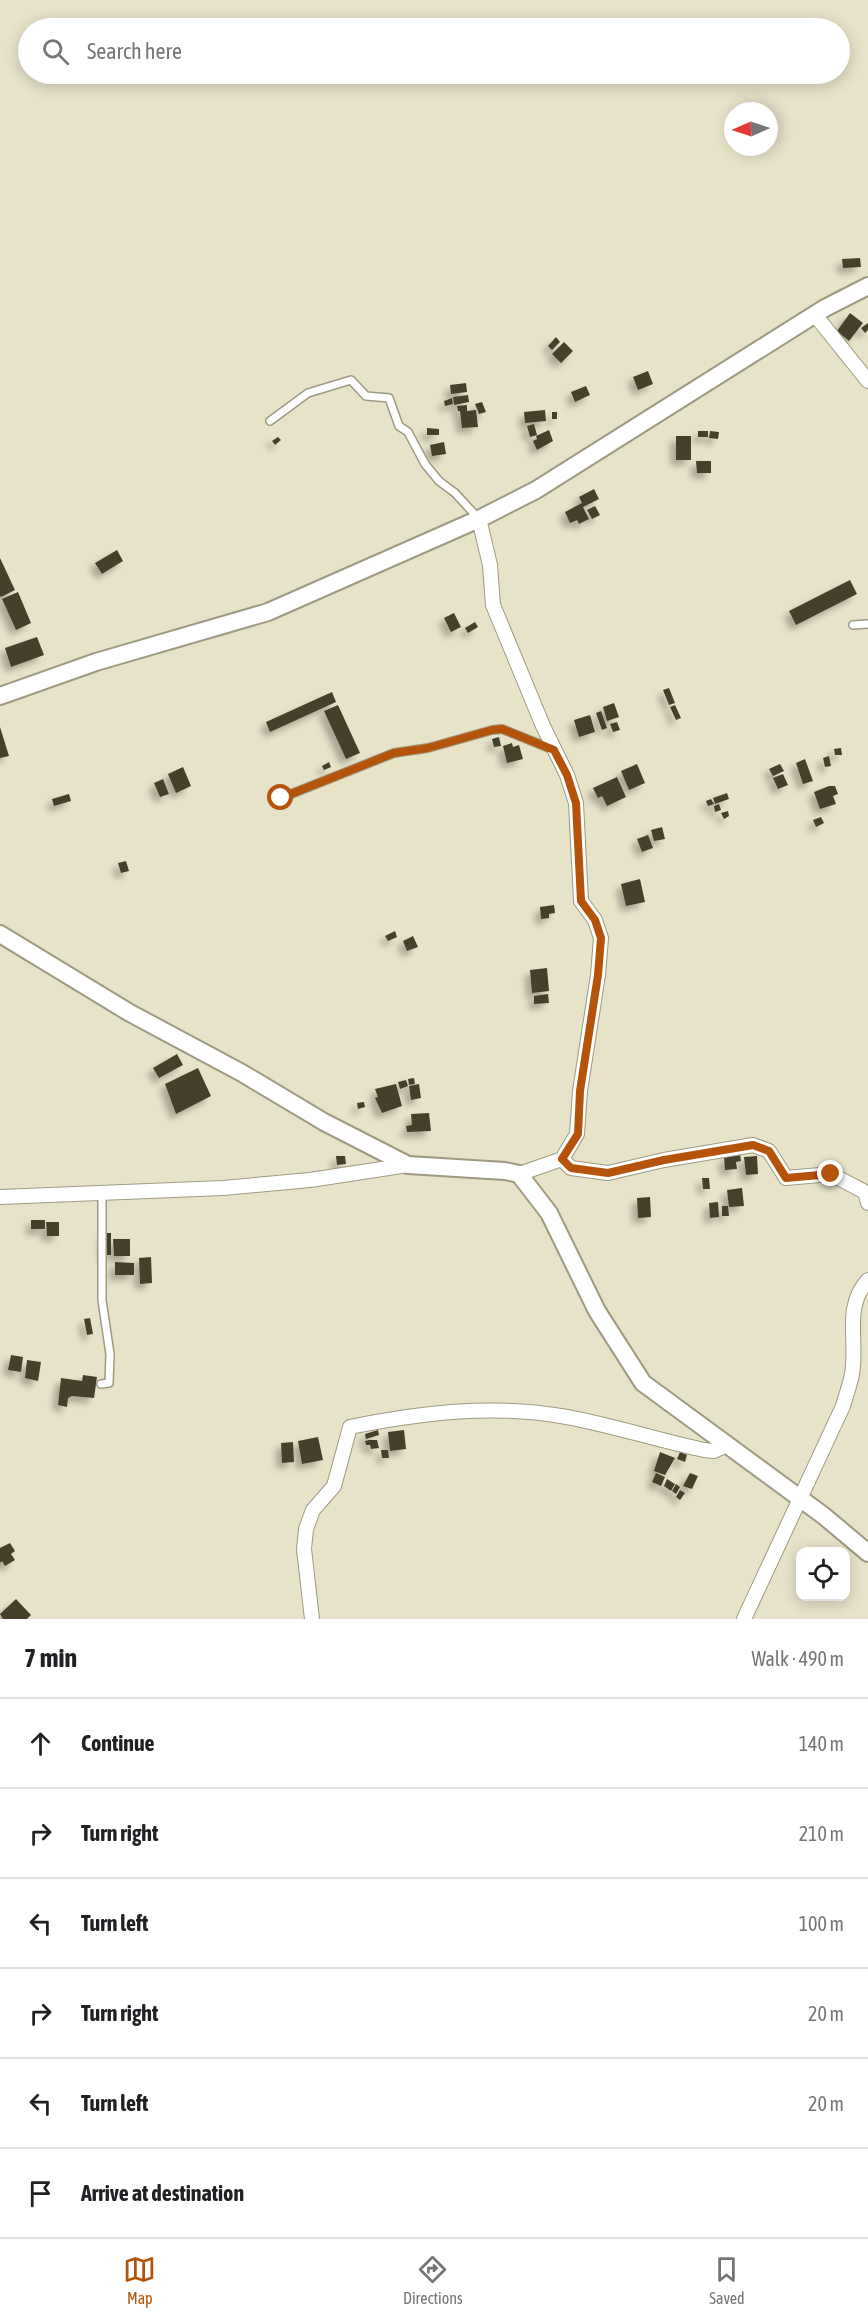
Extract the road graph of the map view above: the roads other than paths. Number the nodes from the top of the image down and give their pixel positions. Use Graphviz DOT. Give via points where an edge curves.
graph roads {
  1 [pos="868,286"];
  2 [pos="814,315"];
  3 [pos="868,381"];
  4 [pos="270,421"];
  5 [pos="479,519"];
  6 [pos="868,624"];
  7 [pos="853,625"];
  8 [pos="0,696"];
  9 [pos="554,750"];
  10 [pos="281,798"];
  11 [pos="0,934"];
  12 [pos="562,1159"];
  13 [pos="408,1165"];
  14 [pos="519,1174"];
  15 [pos="102,1193"];
  16 [pos="0,1197"];
  17 [pos="868,1203"];
  18 [pos="868,1280"];
  19 [pos="101,1384"];
  20 [pos="727,1445"];
  21 [pos="801,1500"];
  22 [pos="868,1553"];
  23 [pos="312,1619"];
  24 [pos="744,1619"];
  1 -- 2 [label="street"];
  2 -- 3 [label="street"];
  2 -- 5 [label="street" via="536,490"];
  4 -- 5 [label="lane" via="308,393 351,380 366,396 389,398 399,426 408,432 425,464"];
  5 -- 8 [label="street" via="268,612 96,662"];
  5 -- 9 [label="street" via="490,565 493,605"];
  6 -- 7 [label="lane"];
  9 -- 10 [label="lane" via="502,729 492,730 394,753"];
  9 -- 12 [label="street" via="576,803 581,901 595,920 601,938 580,1091 578,1134"];
  11 -- 13 [label="street" via="294,1106"];
  12 -- 14 [label="street"];
  12 -- 17 [label="street" via="571,1168 608,1173 753,1145 769,1151 786,1178 831,1174 865,1192"];
  13 -- 14 [label="street"];
  13 -- 15 [label="street" via="223,1188"];
  14 -- 20 [label="street" via="549,1213 597,1311 643,1383"];
  15 -- 16 [label="street"];
  15 -- 19 [label="lane" via="102,1300 110,1354 109,1383"];
  18 -- 21 [label="street" via="857,1293 853,1306 852,1374 843,1406"];
  20 -- 21 [label="street"];
  20 -- 23 [label="street" via="714,1451 704,1450 566,1417 505,1412 452,1412 350,1427 334,1486 313,1510 306,1529 304,1550"];
  21 -- 22 [label="street"];
  21 -- 24 [label="street"];
}
